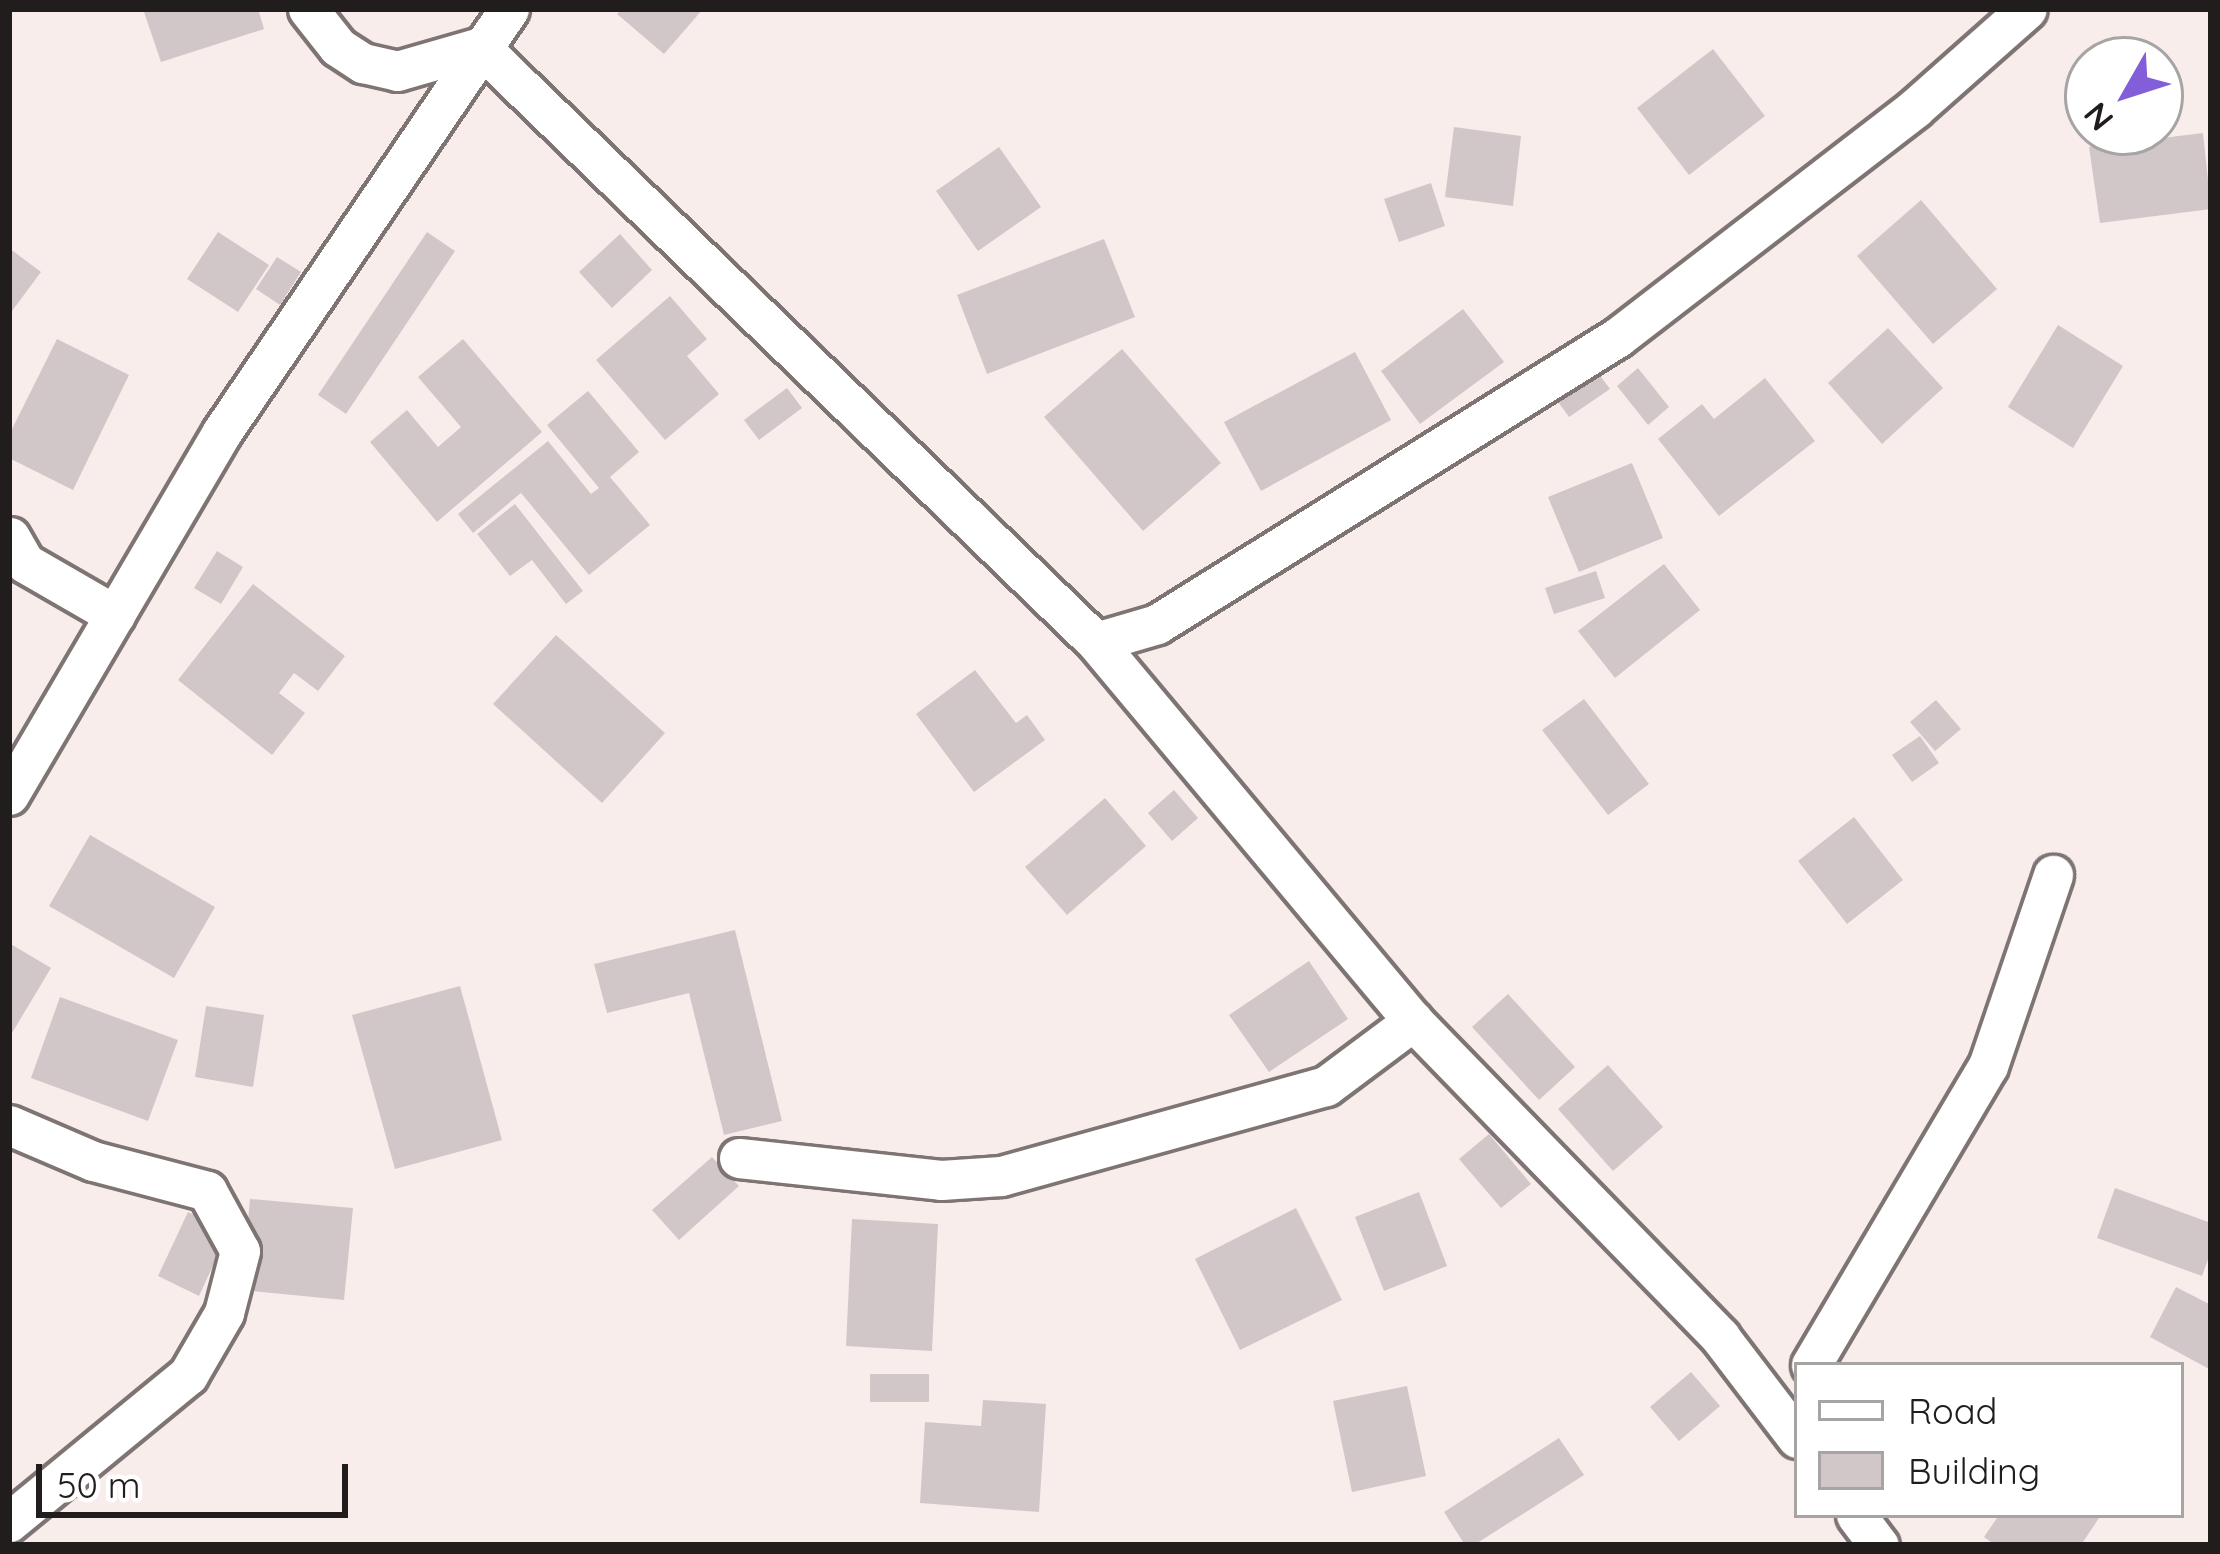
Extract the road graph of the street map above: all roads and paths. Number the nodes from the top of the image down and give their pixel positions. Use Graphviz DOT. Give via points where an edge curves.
graph roads {
  1 [pos="308,9"];
  2 [pos="509,9"];
  3 [pos="2027,9"];
  4 [pos="480,47"];
  5 [pos="10,538"];
  6 [pos="115,615"];
  7 [pos="1096,642"];
  8 [pos="9,795"];
  9 [pos="2053,875"];
  10 [pos="1413,1021"];
  11 [pos="9,1125"];
  12 [pos="740,1159"];
  13 [pos="1813,1362"];
  14 [pos="1792,1414"];
  15 [pos="1858,1518"];
  16 [pos="9,1522"];
  17 [pos="1879,1545"];
  1 -- 4 [label="street" via="338,47 397,71"];
  2 -- 4 [label="street"];
  3 -- 7 [label="street" via="1915,108 1618,337 1157,624"];
  4 -- 6 [label="street" via="222,433"];
  4 -- 7 [label="street"];
  5 -- 6 [label="street" via="25,563"];
  6 -- 8 [label="street"];
  7 -- 10 [label="street"];
  9 -- 13 [label="street" via="1988,1066"];
  10 -- 12 [label="street" via="1326,1086 1001,1176 940,1180"];
  10 -- 14 [label="street"];
  11 -- 16 [label="street" via="93,1161 207,1192 240,1251 224,1313 188,1375"];
  15 -- 17 [label="street"];
}
